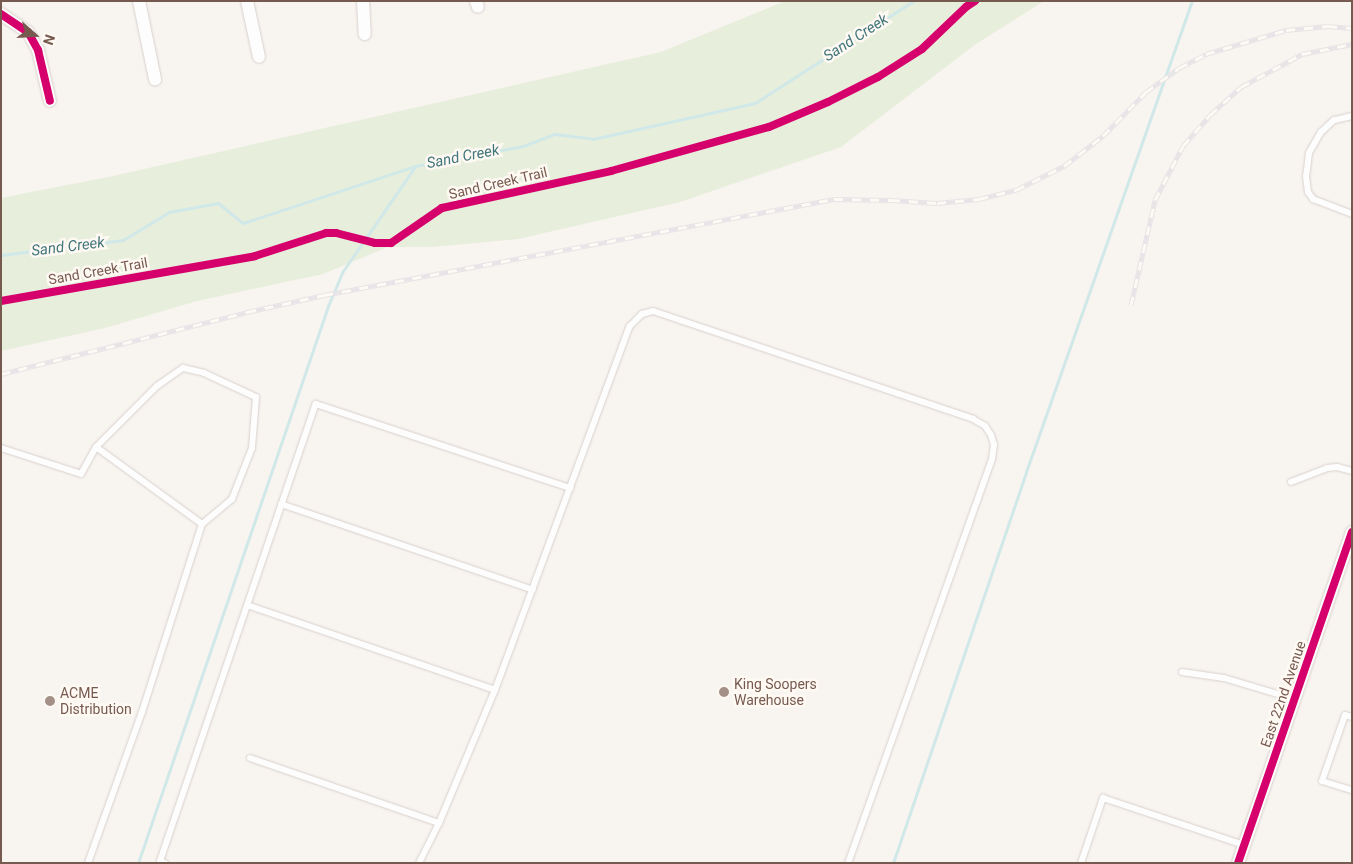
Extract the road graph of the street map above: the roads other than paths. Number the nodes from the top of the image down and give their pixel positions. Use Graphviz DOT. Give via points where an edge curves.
graph roads {
  1 [pos="139,1"];
  2 [pos="247,1"];
  3 [pos="363,1"];
  4 [pos="1,14"];
  5 [pos="365,34"];
  6 [pos="259,57"];
  7 [pos="155,79"];
  8 [pos="50,101"];
  9 [pos="1352,116"];
  10 [pos="1352,214"];
  11 [pos="96,447"];
  12 [pos="1,448"];
  13 [pos="1352,471"];
  14 [pos="1291,482"];
  15 [pos="570,488"];
  16 [pos="282,504"];
  17 [pos="202,524"];
  18 [pos="1352,532"];
  19 [pos="533,590"];
  20 [pos="247,605"];
  21 [pos="1182,672"];
  22 [pos="495,690"];
  23 [pos="1294,699"];
  24 [pos="1352,717"];
  25 [pos="250,758"];
  26 [pos="1352,790"];
  27 [pos="439,823"];
  28 [pos="1244,845"];
  29 [pos="88,863"];
  30 [pos="165,863"];
  31 [pos="419,863"];
  32 [pos="848,863"];
  33 [pos="1081,863"];
  34 [pos="1238,863"];
  1 -- 7 [label="street"];
  2 -- 6 [label="street"];
  3 -- 5 [label="street"];
  4 -- 8 [label="street" via="28,32 38,50"];
  9 -- 10 [label="lane" via="1334,120 1321,132 1309,153 1306,176 1308,192 1313,199"];
  11 -- 12 [label="lane" via="81,474"];
  11 -- 17 [label="lane"];
  11 -- 17 [label="lane" via="157,386 183,368 204,373 256,397 252,448 232,499"];
  13 -- 14 [label="lane" via="1328,468"];
  15 -- 16 [label="lane" via="316,404"];
  15 -- 19 [label="lane"];
  15 -- 32 [label="lane" via="630,326 642,314 653,311 973,419 985,426 994,445 992,459"];
  16 -- 19 [label="lane"];
  16 -- 20 [label="lane"];
  17 -- 29 [label="lane" via="142,712"];
  18 -- 23 [label="street, East 22nd Avenue"];
  19 -- 22 [label="lane"];
  20 -- 22 [label="lane"];
  20 -- 30 [label="lane" via="160,861"];
  21 -- 23 [label="lane" via="1252,685"];
  22 -- 27 [label="lane"];
  23 -- 28 [label="street, East 22nd Avenue"];
  24 -- 26 [label="lane" via="1345,715 1322,781"];
  25 -- 27 [label="lane"];
  27 -- 31 [label="lane"];
  28 -- 33 [label="lane" via="1103,798"];
  28 -- 34 [label="street, East 22nd Avenue"];
}
